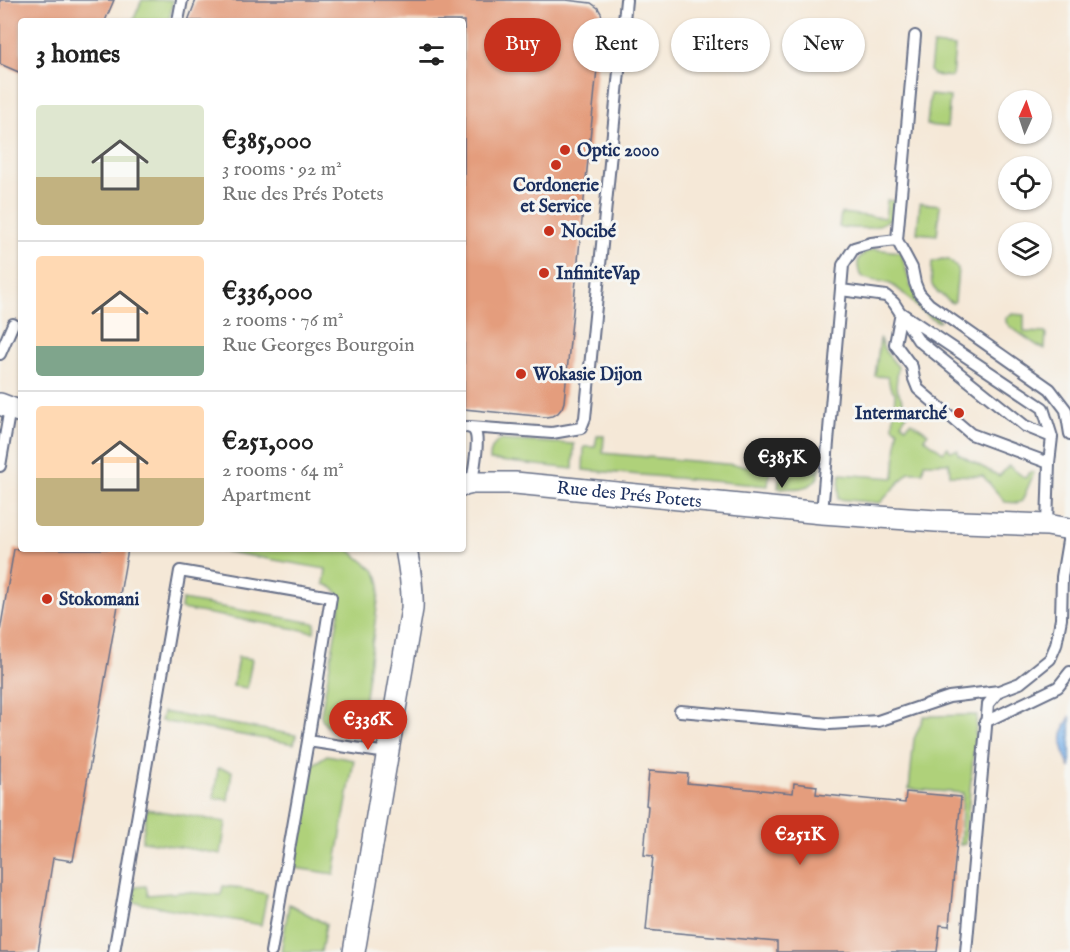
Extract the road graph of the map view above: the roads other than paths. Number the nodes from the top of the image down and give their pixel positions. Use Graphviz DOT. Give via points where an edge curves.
graph roads {
  1 [pos="182,0"];
  2 [pos="626,0"];
  3 [pos="179,18"];
  4 [pos="915,36"];
  5 [pos="897,240"];
  6 [pos="841,290"];
  7 [pos="901,313"];
  8 [pos="13,324"];
  9 [pos="0,354"];
  10 [pos="10,408"];
  11 [pos="467,427"];
  12 [pos="1070,434"];
  13 [pos="1052,436"];
  14 [pos="1049,463"];
  15 [pos="0,466"];
  16 [pos="467,484"];
  17 [pos="822,513"];
  18 [pos="1070,523"];
  19 [pos="1047,525"];
  20 [pos="1070,529"];
  21 [pos="407,552"];
  22 [pos="1070,672"];
  23 [pos="999,691"];
  24 [pos="680,711"];
  25 [pos="985,722"];
  26 [pos="308,741"];
  27 [pos="387,753"];
  28 [pos="114,952"];
  29 [pos="272,952"];
  30 [pos="354,952"];
  31 [pos="966,952"];
  1 -- 3 [label="lane"];
  2 -- 11 [label="lane" via="585,418 581,428 552,434"];
  4 -- 5 [label="lane"];
  5 -- 6 [label="lane" via="854,248 843,265"];
  5 -- 12 [label="lane" via="912,268 919,293 1050,389 1066,410"];
  6 -- 7 [label="lane" via="886,296"];
  6 -- 17 [label="lane"];
  7 -- 13 [label="lane" via="918,340 1025,426"];
  7 -- 13 [label="lane" via="1042,408"];
  7 -- 14 [label="lane" via="895,344 912,366 918,389 971,434"];
  8 -- 9 [label="lane"];
  10 -- 15 [label="lane"];
  11 -- 16 [label="lane" via="476,436"];
  13 -- 14 [label="lane"];
  14 -- 19 [label="lane"];
  16 -- 17 [label="street, Rue des Prés Potets" via="515,483"];
  17 -- 19 [label="street, Rue des Prés Potets"];
  18 -- 19 [label="street, Rue des Prés Potets"];
  19 -- 20 [label="street, Rue des Prés Potets"];
  20 -- 23 [label="lane" via="1060,619 1050,659 1020,683"];
  21 -- 27 [label="street" via="412,576 412,609"];
  22 -- 25 [label="lane" via="1058,687"];
  23 -- 24 [label="lane" via="949,697 878,722 830,724"];
  23 -- 25 [label="lane" via="988,704"];
  25 -- 31 [label="lane"];
  26 -- 27 [label="lane"];
  26 -- 28 [label="lane" via="332,597 180,571"];
  26 -- 29 [label="lane"];
  27 -- 30 [label="street"];
}
